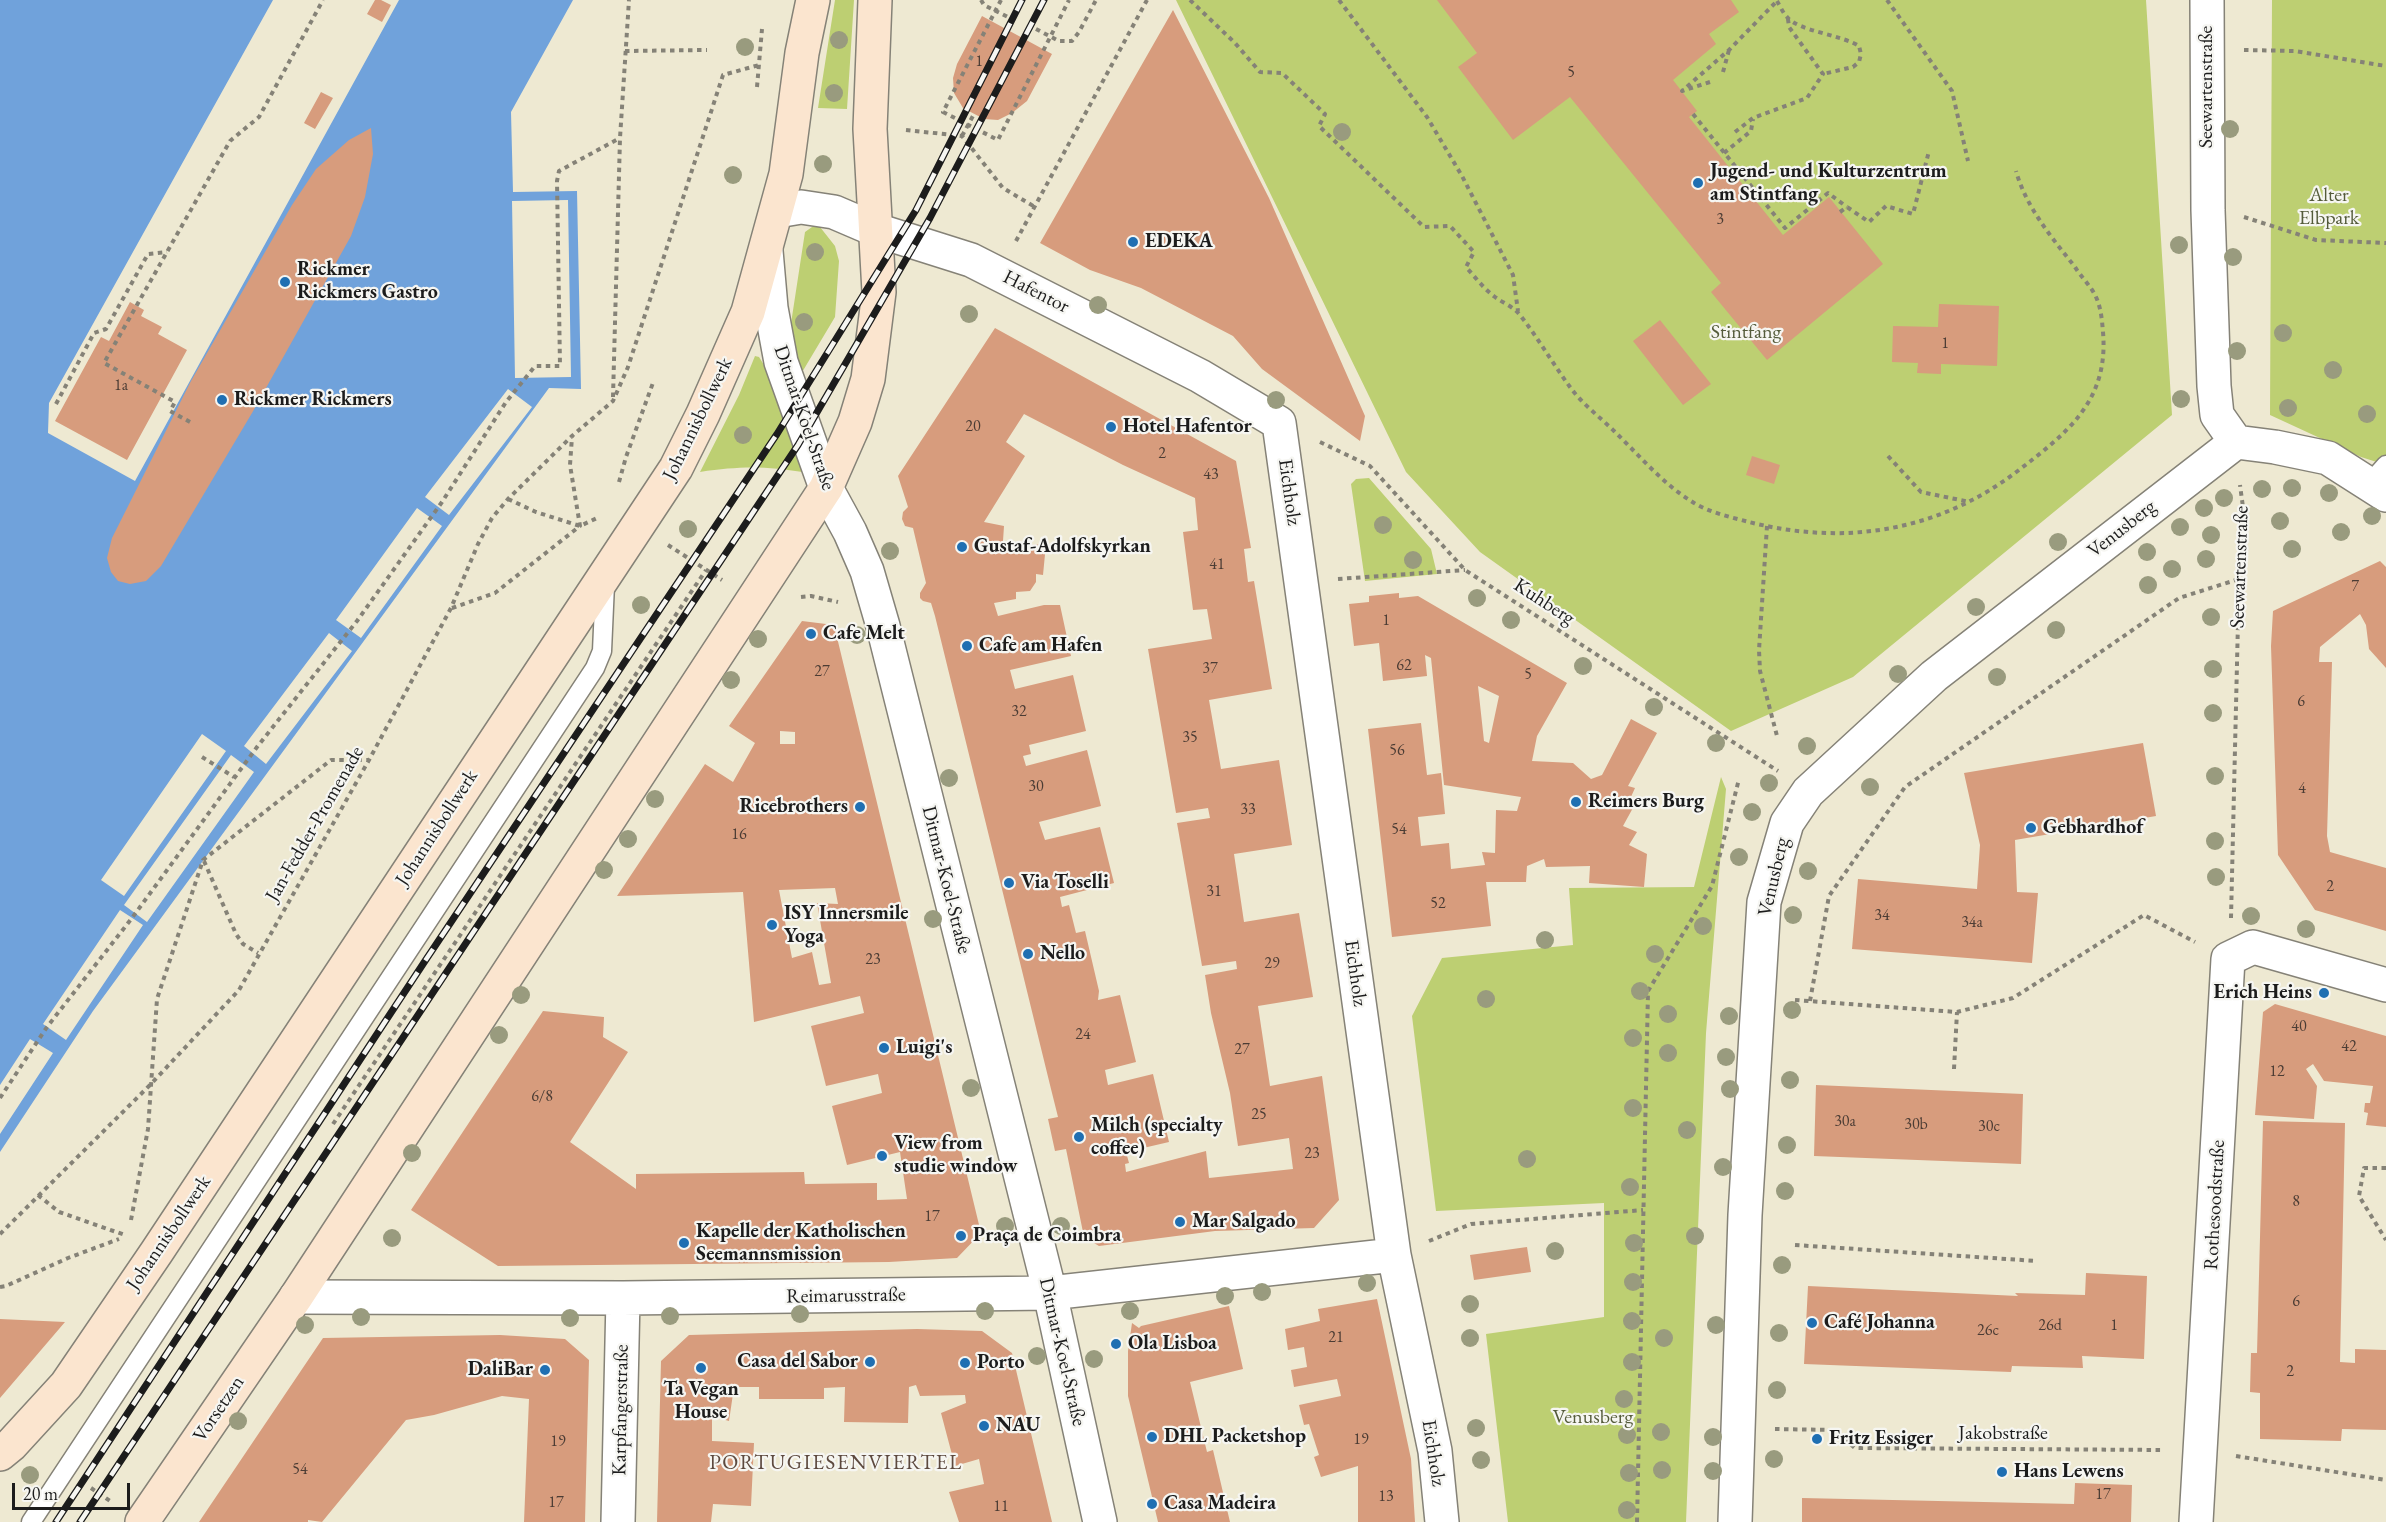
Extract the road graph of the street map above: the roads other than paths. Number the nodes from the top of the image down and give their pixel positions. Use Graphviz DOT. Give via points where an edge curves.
graph roads {
  1 [pos="813,0"];
  2 [pos="875,0"];
  3 [pos="2207,0"];
  4 [pos="777,211"];
  5 [pos="876,230"];
  6 [pos="766,249"];
  7 [pos="1279,423"];
  8 [pos="2236,442"];
  9 [pos="2380,481"];
  10 [pos="825,488"];
  11 [pos="605,573"];
  12 [pos="2386,985"];
  13 [pos="1394,1255"];
  14 [pos="1050,1293"];
  15 [pos="296,1297"];
  16 [pos="623,1299"];
  17 [pos="0,1454"];
  18 [pos="31,1522"];
  19 [pos="142,1522"];
  20 [pos="618,1522"];
  21 [pos="1100,1522"];
  22 [pos="1442,1522"];
  23 [pos="1735,1522"];
  24 [pos="2196,1522"];
  1 -- 4 [label="main road, Johannisbollwerk"];
  2 -- 5 [label="main road" via="870,129"];
  3 -- 8 [label="street, Seewartenstraße" via="2208,210 2215,396 2217,415"];
  4 -- 5 [label="street, Hafentor" via="791,207 825,210"];
  4 -- 6 [label="main road, Johannisbollwerk"];
  5 -- 7 [label="street, Hafentor" via="971,260 1200,376"];
  5 -- 10 [label="main road" via="879,292 868,379 855,422"];
  6 -- 10 [label="street, Ditmar-Koel-Straße" via="781,362"];
  6 -- 11 [label="main road, Johannisbollwerk" via="748,312 704,414 666,484"];
  7 -- 13 [label="street, Eichholz"];
  8 -- 9 [label="street" via="2328,458"];
  8 -- 23 [label="street, Venusberg" via="1934,676 1808,792 1787,823 1764,902 1745,1215"];
  10 -- 14 [label="street, Ditmar-Koel-Straße" via="863,561 883,627"];
  10 -- 15 [label="main road"];
  11 -- 17 [label="main road, Johannisbollwerk" via="66,1385"];
  11 -- 18 [label="lane" via="602,651 595,668"];
  12 -- 24 [label="street, Rothesoodstraße" via="2253,947 2228,959"];
  13 -- 14 [label="street, Reimarusstraße"];
  13 -- 22 [label="street, Eichholz" via="1435,1451"];
  14 -- 16 [label="street, Reimarusstraße"];
  14 -- 21 [label="street, Ditmar-Koel-Straße"];
  15 -- 16 [label="street, Reimarusstraße"];
  15 -- 19 [label="main road, Vorsetzen"];
  16 -- 20 [label="street, Karpfangerstraße"];
}
